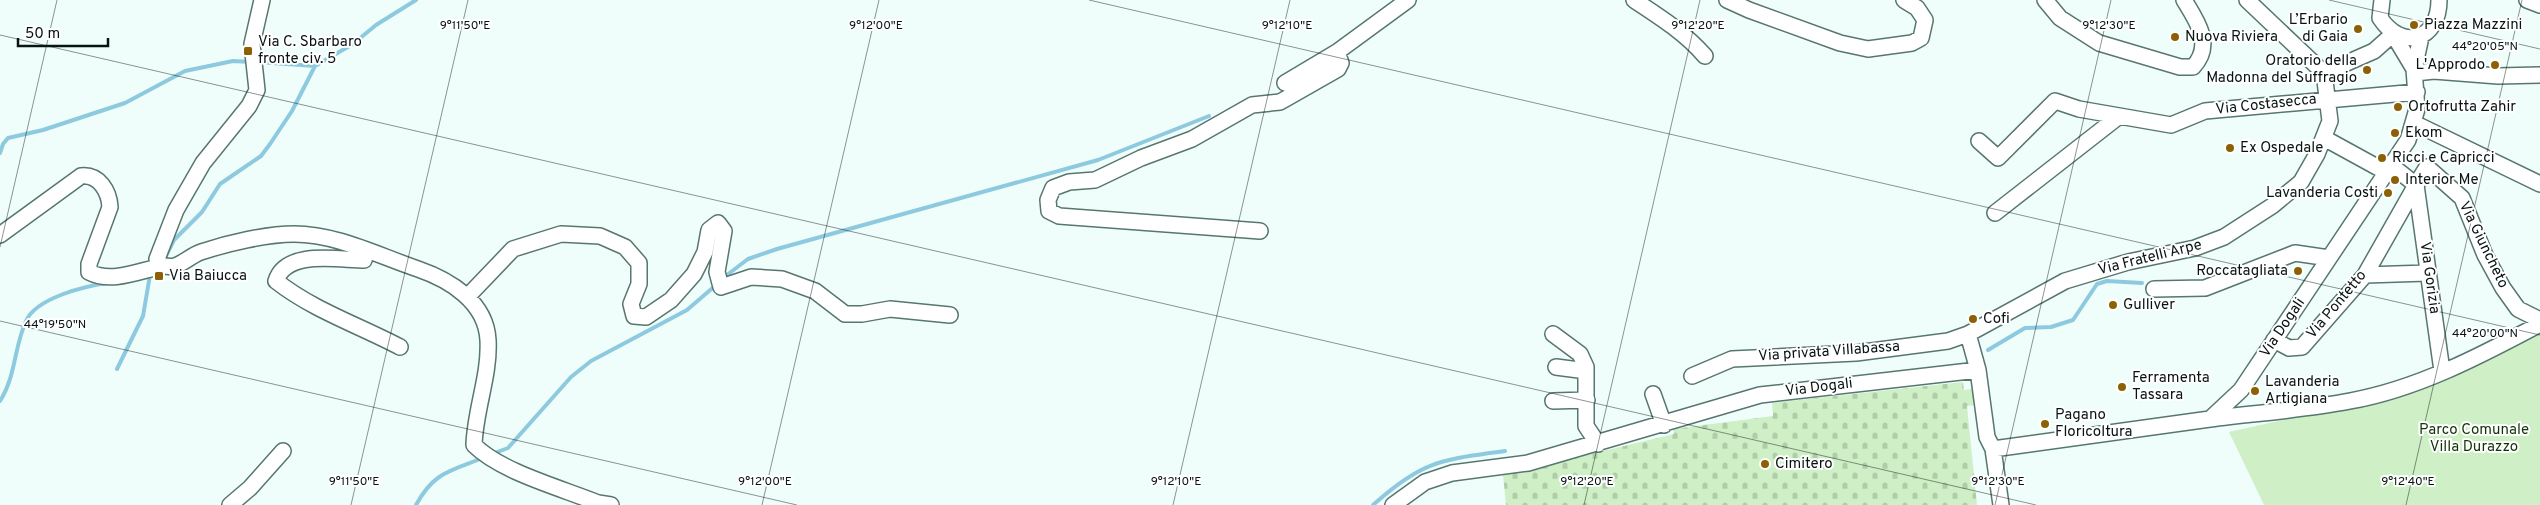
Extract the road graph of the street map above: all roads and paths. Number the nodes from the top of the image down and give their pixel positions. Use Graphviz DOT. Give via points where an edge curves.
graph roads {
  1 [pos="262,0"];
  2 [pos="1408,0"];
  3 [pos="1634,0"];
  4 [pos="1727,0"];
  5 [pos="1904,0"];
  6 [pos="2045,0"];
  7 [pos="2184,0"];
  8 [pos="2248,0"];
  9 [pos="2382,0"];
  10 [pos="2439,0"];
  11 [pos="2527,0"];
  12 [pos="2540,5"];
  13 [pos="2393,34"];
  14 [pos="2421,37"];
  15 [pos="1337,52"];
  16 [pos="1705,56"];
  17 [pos="2415,71"];
  18 [pos="2324,72"];
  19 [pos="2540,75"];
  20 [pos="1285,83"];
  21 [pos="2417,92"];
  22 [pos="2328,99"];
  23 [pos="2118,116"];
  24 [pos="2414,123"];
  25 [pos="2324,138"];
  26 [pos="1979,141"];
  27 [pos="2427,167"];
  28 [pos="2389,168"];
  29 [pos="2540,184"];
  30 [pos="2416,185"];
  31 [pos="1996,213"];
  32 [pos="1260,231"];
  33 [pos="0,235"];
  34 [pos="367,250"];
  35 [pos="2329,258"];
  36 [pos="162,266"];
  37 [pos="2428,273"];
  38 [pos="2365,275"];
  39 [pos="2154,289"];
  40 [pos="468,296"];
  41 [pos="950,315"];
  42 [pos="2540,320"];
  43 [pos="2540,324"];
  44 [pos="1553,334"];
  45 [pos="1968,334"];
  46 [pos="2274,340"];
  47 [pos="400,347"];
  48 [pos="1586,367"];
  49 [pos="1556,368"];
  50 [pos="1978,370"];
  51 [pos="2442,371"];
  52 [pos="1692,376"];
  53 [pos="1653,394"];
  54 [pos="1553,400"];
  55 [pos="1587,400"];
  56 [pos="2210,419"];
  57 [pos="1664,425"];
  58 [pos="1598,444"];
  59 [pos="1993,449"];
  60 [pos="283,451"];
  61 [pos="230,505"];
  62 [pos="611,505"];
  63 [pos="1393,505"];
  64 [pos="2001,505"];
  1 -- 36 [label="street" via="252,44 257,90 249,106 204,163 176,210 160,246 157,259"];
  2 -- 15 [label="street"];
  3 -- 16 [label="street" via="1692,41"];
  4 -- 5 [label="street" via="1840,44 1868,49 1912,43 1921,38 1925,20 1917,8"];
  6 -- 7 [label="street" via="2060,18 2099,43 2180,67 2194,67 2202,58 2204,45 2198,24"];
  8 -- 18 [label="street"];
  9 -- 13 [label="street" via="2380,18"];
  10 -- 14 [label="street" via="2434,23"];
  11 -- 12 [label="street"];
  13 -- 14 [label="street"];
  13 -- 17 [label="street, Via Dogali"];
  13 -- 18 [label="street" via="2374,51"];
  14 -- 17 [label="street, Via Dogali"];
  15 -- 20 [label="street"];
  15 -- 32 [label="street" via="1338,69 1280,102 1252,105 1192,139 1095,180 1069,182 1053,188 1048,200 1049,211 1058,216"];
  17 -- 19 [label="street"];
  17 -- 21 [label="street, Via Dogali"];
  18 -- 22 [label="street, Via Fratelli Arpe"];
  21 -- 22 [label="street, Via Costasecca"];
  21 -- 24 [label="street, Via Dogali"];
  22 -- 23 [label="street, Via Costasecca" via="2205,111 2171,125"];
  22 -- 25 [label="street, Via Fratelli Arpe" via="2330,121"];
  23 -- 26 [label="street, Via Costasecca" via="2055,101 1998,158"];
  23 -- 31 [label="street"];
  24 -- 28 [label="street, Via Dogali" via="2408,140"];
  24 -- 29 [label="street"];
  25 -- 28 [label="street"];
  25 -- 45 [label="street, Via Fratelli Arpe" via="2301,182 2252,220 2224,236 2195,248 2128,262 2064,281"];
  27 -- 30 [label="street, Via Pontetto"];
  27 -- 42 [label="street, Via Giuncheto" via="2462,198 2485,256 2518,309"];
  28 -- 30 [label="street"];
  28 -- 35 [label="street, Via Dogali"];
  30 -- 37 [label="street, Via Gorizia"];
  30 -- 38 [label="street, Via Pontetto"];
  33 -- 36 [label="street" via="81,176 88,176 98,181 110,197 110,206 88,264 89,272 96,276 137,274"];
  34 -- 36 [label="street" via="334,240 295,234 201,252 175,266"];
  34 -- 40 [label="street" via="440,278"];
  34 -- 47 [label="street" via="364,260 320,257 294,262 278,274 276,280 293,295"];
  35 -- 39 [label="street" via="2295,253 2205,288"];
  35 -- 46 [label="street, Via Dogali"];
  37 -- 38 [label="street"];
  37 -- 51 [label="street, Via Gorizia"];
  38 -- 46 [label="street, Via Pontetto" via="2302,347 2289,348"];
  40 -- 41 [label="street" via="513,249 561,234 600,236 625,247 639,263 639,284 631,304 634,316 646,317 671,300 694,274 705,252 709,230 718,223 724,231 717,272 721,286 752,277 782,279 815,291 844,314 890,309"];
  40 -- 62 [label="street" via="483,318 488,340 474,445 503,465 598,503"];
  43 -- 51 [label="street"];
  44 -- 48 [label="street" via="1580,354"];
  45 -- 50 [label="street"];
  45 -- 52 [label="street, Via privata Villabassa" via="1948,341 1856,353 1732,359"];
  46 -- 56 [label="street, Via Dogali" via="2241,390"];
  48 -- 49 [label="street" via="1579,370"];
  48 -- 55 [label="street"];
  50 -- 57 [label="street, Via Dogali" via="1760,395"];
  50 -- 59 [label="street" via="1987,437"];
  51 -- 56 [label="street" via="2404,387 2350,401"];
  53 -- 57 [label="street"];
  54 -- 55 [label="street"];
  55 -- 58 [label="street" via="1586,426"];
  56 -- 59 [label="street"];
  57 -- 58 [label="street, Via Dogali"];
  58 -- 63 [label="street, Via Dogali" via="1528,463 1452,473 1425,482"];
  59 -- 64 [label="street"];
  60 -- 61 [label="street"];
}
